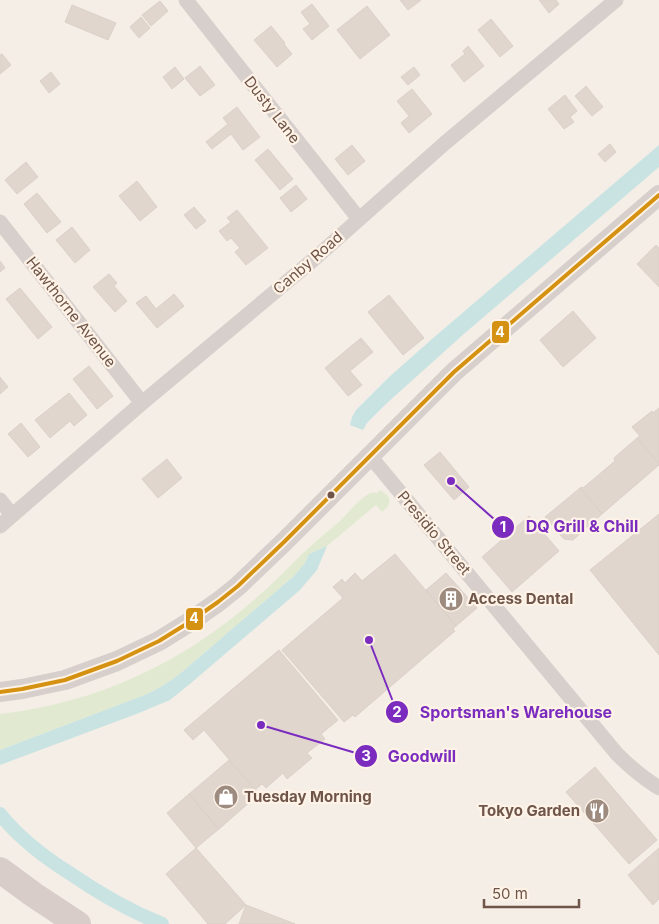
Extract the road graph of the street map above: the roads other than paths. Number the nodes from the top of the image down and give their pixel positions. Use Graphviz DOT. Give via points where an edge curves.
graph roads {
  1 [pos="186,0"];
  2 [pos="616,0"];
  3 [pos="659,195"];
  4 [pos="359,219"];
  5 [pos="0,222"];
  6 [pos="142,403"];
  7 [pos="370,456"];
  8 [pos="0,500"];
  9 [pos="12,515"];
  10 [pos="0,526"];
  11 [pos="0,692"];
  12 [pos="659,788"];
  13 [pos="0,870"];
  14 [pos="78,924"];
  1 -- 4 [label="street, Dusty Lane"];
  2 -- 4 [label="street, Canby Road"];
  3 -- 7 [label="main road" via="454,372"];
  4 -- 6 [label="street, Canby Road"];
  5 -- 6 [label="street, Hawthorne Avenue"];
  6 -- 9 [label="street, Canby Road"];
  7 -- 11 [label="main road" via="238,586 188,623 142,650 89,672 65,680"];
  7 -- 12 [label="street, Presidio Street" via="617,754"];
  8 -- 9 [label="street"];
  9 -- 10 [label="street, Canby Road"];
  13 -- 14 [label="highway"];
}
